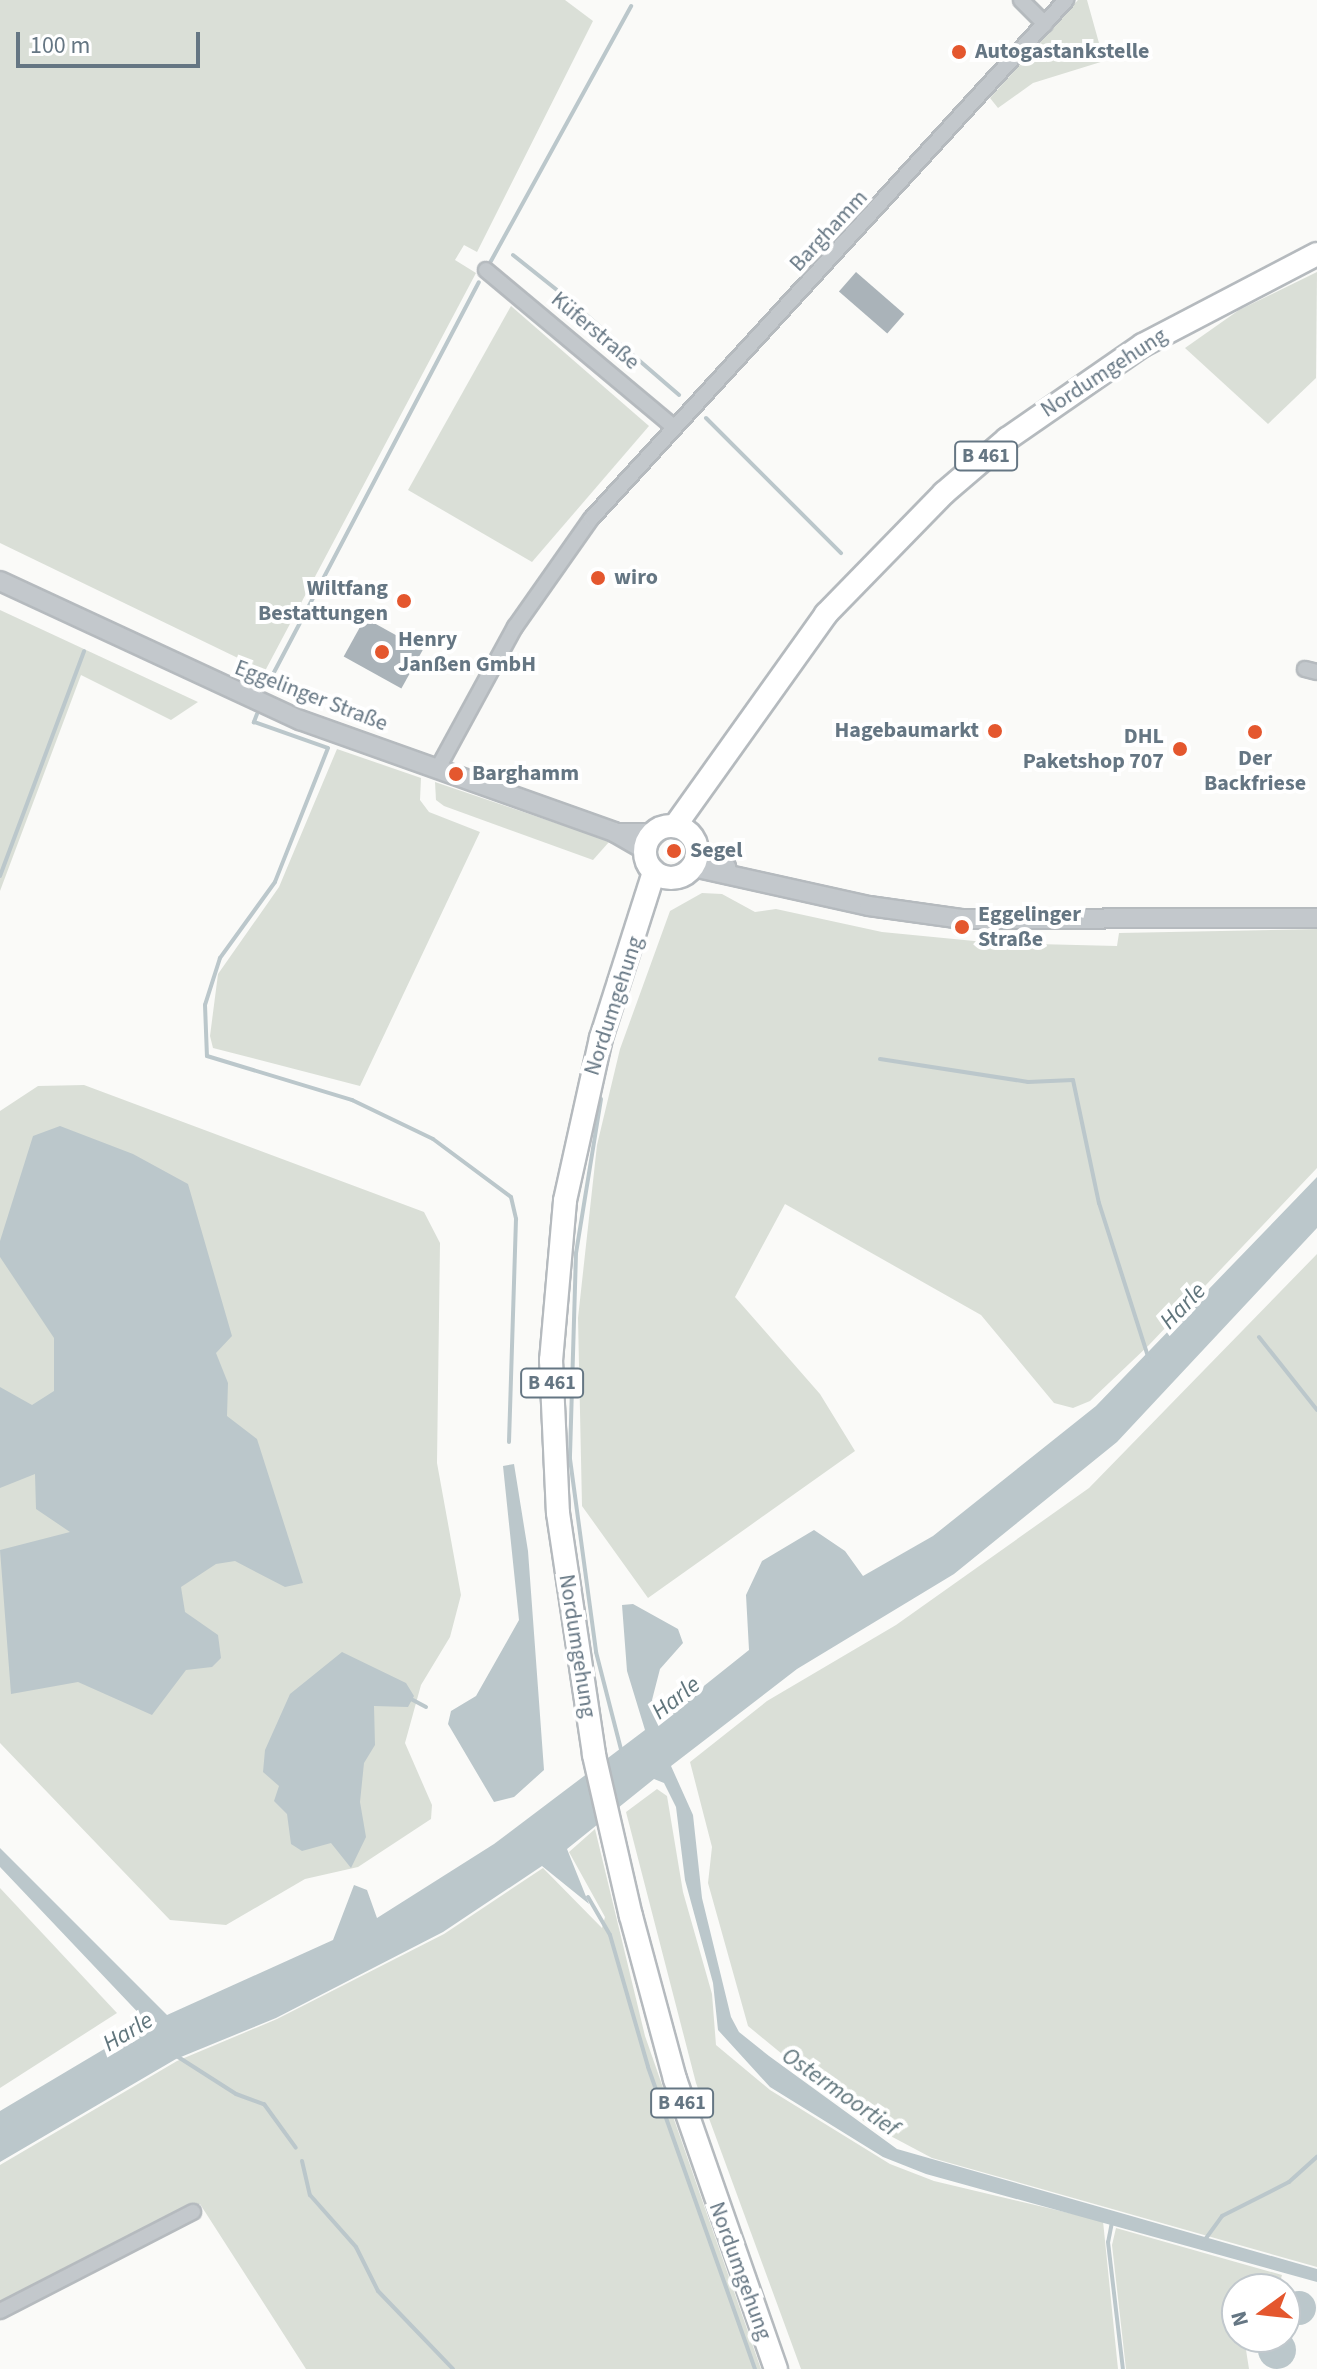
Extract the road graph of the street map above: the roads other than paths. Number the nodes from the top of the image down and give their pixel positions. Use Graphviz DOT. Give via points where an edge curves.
graph roads {
  1 [pos="1021,0"];
  2 [pos="1066,0"];
  3 [pos="1045,24"];
  4 [pos="1317,254"];
  5 [pos="486,270"];
  6 [pos="674,427"];
  7 [pos="0,581"];
  8 [pos="438,768"];
  9 [pos="649,842"];
  10 [pos="689,844"];
  11 [pos="662,875"];
  12 [pos="1317,918"];
  13 [pos="193,2212"];
  14 [pos="0,2311"];
  15 [pos="776,2369"];
  1 -- 3 [label="street"];
  2 -- 3 [label="street, Barghamm"];
  3 -- 6 [label="street, Barghamm"];
  4 -- 10 [label="main road, Nordumgehung / B 461" via="1107,369 1007,439 944,493 826,614 707,788"];
  5 -- 6 [label="street, Küferstraße"];
  6 -- 8 [label="street, Barghamm" via="542,583"];
  7 -- 8 [label="street, Eggelinger Straße" via="234,693"];
  8 -- 9 [label="street, Eggelinger Straße"];
  9 -- 10 [label="main road"];
  9 -- 11 [label="main road"];
  10 -- 11 [label="main road, Nordumgehung / B 461"];
  10 -- 12 [label="street" via="735,873 869,906 961,919"];
  11 -- 15 [label="main road, Nordumgehung / B 461" via="601,1038 579,1124 552,1345 558,1513 594,1755 611,1830 675,2079"];
  13 -- 14 [label="street"];
}
